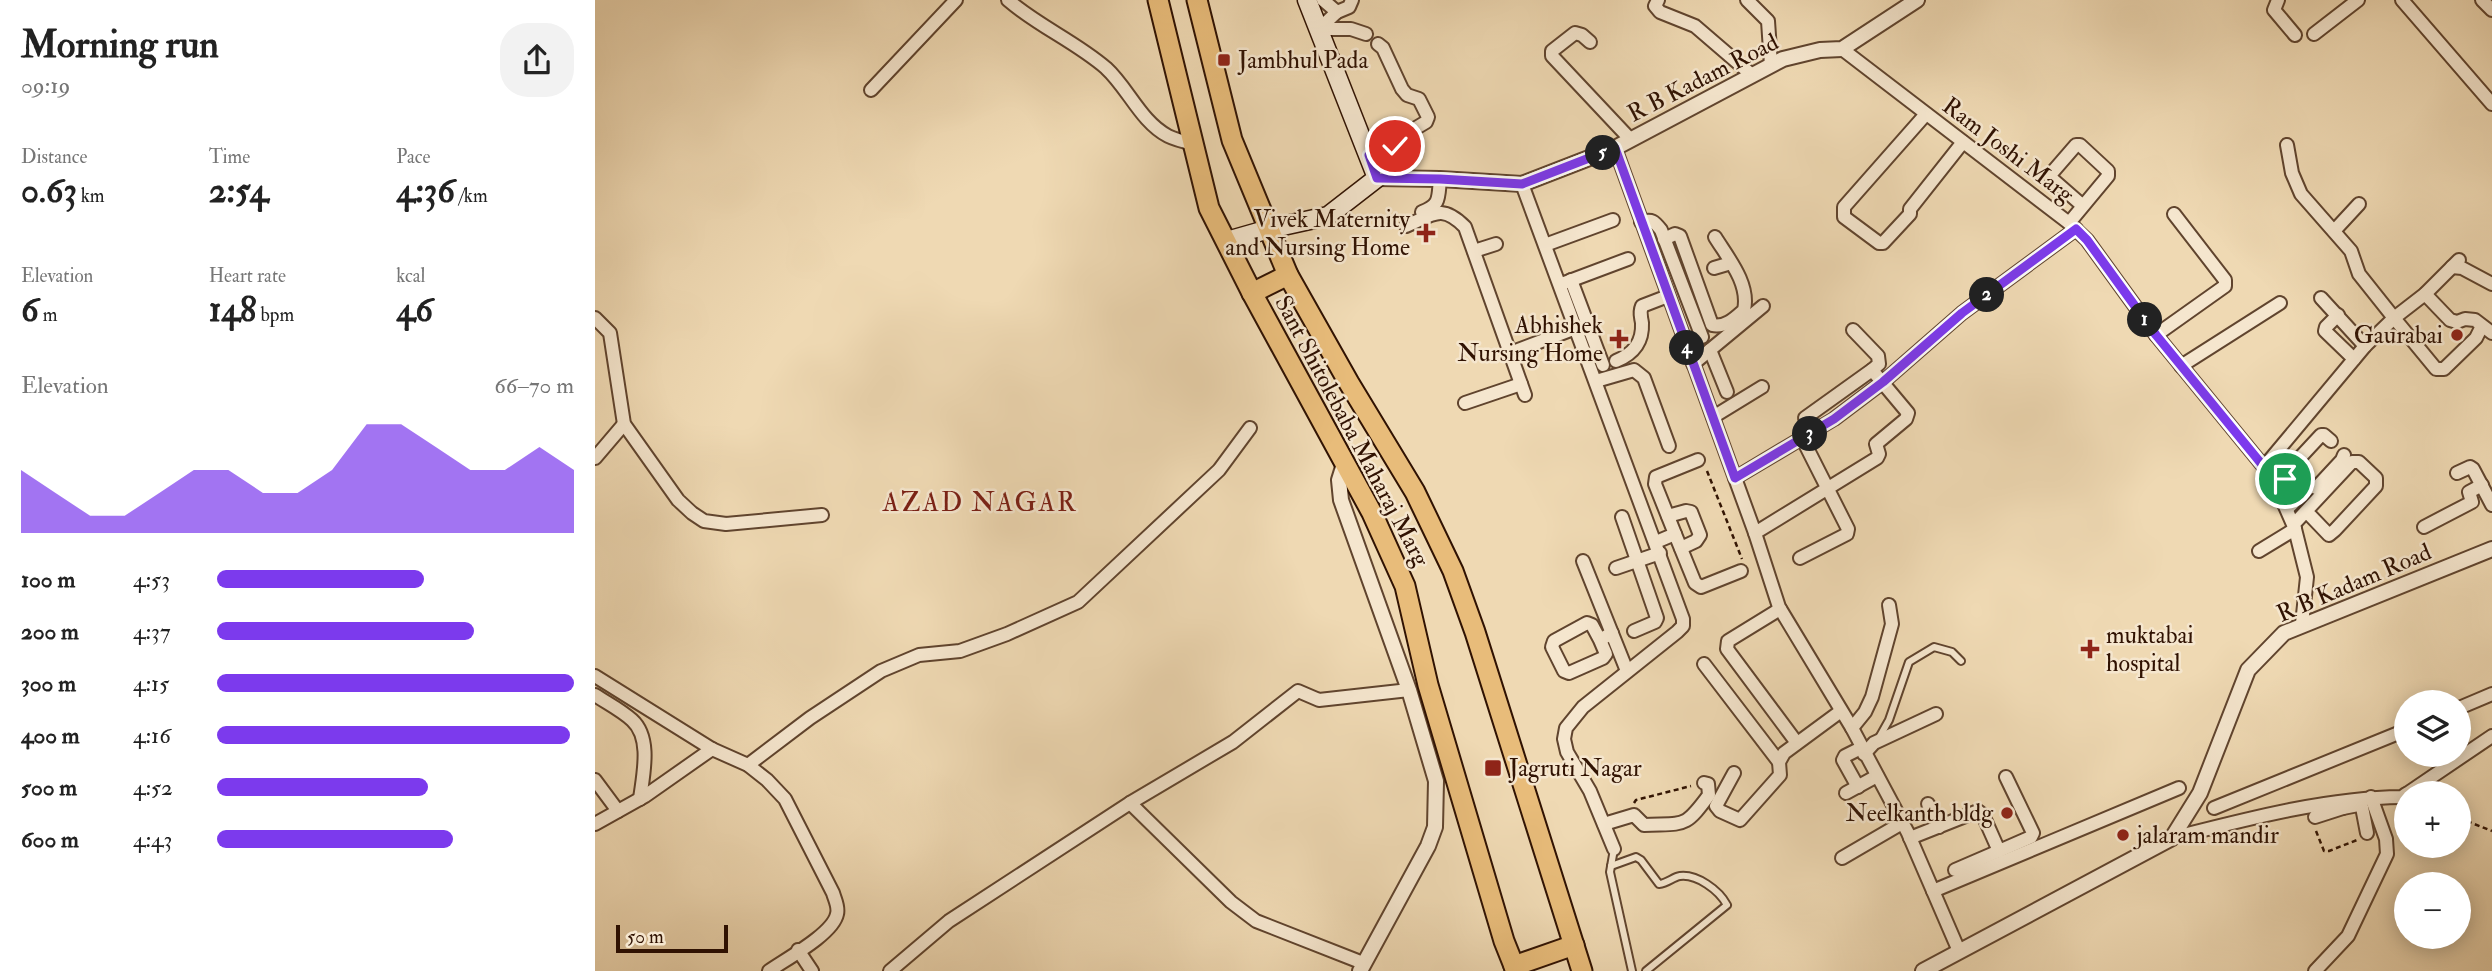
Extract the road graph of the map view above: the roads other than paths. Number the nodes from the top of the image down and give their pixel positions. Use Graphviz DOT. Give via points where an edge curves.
graph roads {
  1 [pos="956,0"];
  2 [pos="1009,0"];
  3 [pos="1158,0"];
  4 [pos="1197,0"];
  5 [pos="1307,0"];
  6 [pos="1324,0"];
  7 [pos="1352,0"];
  8 [pos="1658,0"];
  9 [pos="1747,0"];
  10 [pos="1917,0"];
  11 [pos="2278,0"];
  12 [pos="2358,0"];
  13 [pos="2402,0"];
  14 [pos="2482,0"];
  15 [pos="2492,10"];
  16 [pos="1337,12"];
  17 [pos="1319,29"];
  18 [pos="1366,34"];
  19 [pos="2313,34"];
  20 [pos="2295,35"];
  21 [pos="1590,42"];
  22 [pos="1378,44"];
  23 [pos="1842,49"];
  24 [pos="1771,65"];
  25 [pos="1752,75"];
  26 [pos="871,90"];
  27 [pos="2492,104"];
  28 [pos="1926,114"];
  29 [pos="1631,140"];
  30 [pos="1963,142"];
  31 [pos="1194,144"];
  32 [pos="2287,145"];
  33 [pos="1615,148"];
  34 [pos="1369,155"];
  35 [pos="1377,178"];
  36 [pos="1440,179"];
  37 [pos="1522,184"];
  38 [pos="2359,204"];
  39 [pos="2083,206"];
  40 [pos="1436,210"];
  41 [pos="1417,214"];
  42 [pos="2174,214"];
  43 [pos="1613,220"];
  44 [pos="1641,222"];
  45 [pos="1406,226"];
  46 [pos="2072,226"];
  47 [pos="1269,229"];
  48 [pos="2334,231"];
  49 [pos="1716,237"];
  50 [pos="1664,239"];
  51 [pos="1227,241"];
  52 [pos="1496,244"];
  53 [pos="1545,245"];
  54 [pos="1474,251"];
  55 [pos="1628,259"];
  56 [pos="1731,263"];
  57 [pos="1714,268"];
  58 [pos="1288,275"];
  59 [pos="1566,282"];
  60 [pos="2492,284"];
  61 [pos="1252,293"];
  62 [pos="2425,294"];
  63 [pos="1668,296"];
  64 [pos="2321,298"];
  65 [pos="2280,303"];
  66 [pos="1763,306"];
  67 [pos="2337,315"];
  68 [pos="595,318"];
  69 [pos="2394,318"];
  70 [pos="1576,328"];
  71 [pos="1853,330"];
  72 [pos="2487,330"];
  73 [pos="2156,335"];
  74 [pos="1702,337"];
  75 [pos="2365,346"];
  76 [pos="1710,350"];
  77 [pos="1510,353"];
  78 [pos="2354,359"];
  79 [pos="1693,364"];
  80 [pos="2181,366"];
  81 [pos="1872,370"];
  82 [pos="1596,381"];
  83 [pos="1883,382"];
  84 [pos="1762,387"];
  85 [pos="1846,388"];
  86 [pos="1727,392"];
  87 [pos="1857,402"];
  88 [pos="1465,403"];
  89 [pos="1823,405"];
  90 [pos="1713,417"];
  91 [pos="1805,418"];
  92 [pos="1834,419"];
  93 [pos="624,424"];
  94 [pos="1250,428"];
  95 [pos="1802,438"];
  96 [pos="2331,441"];
  97 [pos="1669,446"];
  98 [pos="2344,455"];
  99 [pos="595,458"];
  100 [pos="1698,460"];
  101 [pos="1344,464"];
  102 [pos="2264,467"];
  103 [pos="2295,469"];
  104 [pos="2457,473"];
  105 [pos="1735,478"];
  106 [pos="2482,485"];
  107 [pos="2311,486"];
  108 [pos="2277,488"];
  109 [pos="1827,489"];
  110 [pos="2492,505"];
  111 [pos="2287,509"];
  112 [pos="2306,511"];
  113 [pos="822,515"];
  114 [pos="1668,516"];
  115 [pos="1622,517"];
  116 [pos="2294,526"];
  117 [pos="2424,527"];
  118 [pos="1755,533"];
  119 [pos="1675,534"];
  120 [pos="1658,548"];
  121 [pos="1681,548"];
  122 [pos="2492,550"];
  123 [pos="2259,551"];
  124 [pos="1801,558"];
  125 [pos="1583,561"];
  126 [pos="1639,561"];
  127 [pos="1616,568"];
  128 [pos="1741,571"];
  129 [pos="1889,605"];
  130 [pos="1780,609"];
  131 [pos="2302,624"];
  132 [pos="1634,631"];
  133 [pos="1612,633"];
  134 [pos="1600,640"];
  135 [pos="1961,661"];
  136 [pos="1704,664"];
  137 [pos="1627,671"];
  138 [pos="595,676"];
  139 [pos="1409,690"];
  140 [pos="2492,694"];
  141 [pos="595,695"];
  142 [pos="2471,703"];
  143 [pos="1841,711"];
  144 [pos="1936,714"];
  145 [pos="1852,728"];
  146 [pos="2394,735"];
  147 [pos="2492,736"];
  148 [pos="1797,743"];
  149 [pos="1874,743"];
  150 [pos="712,749"];
  151 [pos="1863,751"];
  152 [pos="1779,762"];
  153 [pos="748,765"];
  154 [pos="1734,773"];
  155 [pos="1877,776"];
  156 [pos="2006,777"];
  157 [pos="595,780"];
  158 [pos="2425,781"];
  159 [pos="1704,783"];
  160 [pos="1858,787"];
  161 [pos="2179,788"];
  162 [pos="1846,793"];
  163 [pos="2200,793"];
  164 [pos="2371,797"];
  165 [pos="2394,797"];
  166 [pos="640,799"];
  167 [pos="1130,803"];
  168 [pos="1928,804"];
  169 [pos="2343,804"];
  170 [pos="2214,808"];
  171 [pos="618,811"];
  172 [pos="2315,817"];
  173 [pos="1902,823"];
  174 [pos="595,824"];
  175 [pos="1604,824"];
  176 [pos="2220,826"];
  177 [pos="1939,827"];
  178 [pos="2367,832"];
  179 [pos="1910,838"];
  180 [pos="2172,838"];
  181 [pos="1614,849"];
  182 [pos="1999,851"];
  183 [pos="1843,858"];
  184 [pos="1611,866"];
  185 [pos="1955,870"];
  186 [pos="1933,891"];
  187 [pos="1574,946"];
  188 [pos="798,950"];
  189 [pos="1959,950"];
  190 [pos="1361,967"];
  191 [pos="1515,969"];
  192 [pos="769,971"];
  193 [pos="812,971"];
  194 [pos="890,971"];
  195 [pos="1582,971"];
  196 [pos="1632,971"];
  197 [pos="1646,971"];
  198 [pos="1923,971"];
  199 [pos="2315,971"];
  1 -- 26 [label="street"];
  2 -- 31 [label="street" via="1107,69 1145,117 1166,135"];
  3 -- 31 [label="main road, Sant Shitolebaba Maharaj Marg"];
  4 -- 47 [label="main road, Sant Shitolebaba Maharaj Marg" via="1232,139"];
  5 -- 17 [label="main road"];
  6 -- 16 [label="street"];
  7 -- 16 [label="street" via="1349,7"];
  8 -- 25 [label="street" via="1655,6 1660,12 1695,26"];
  9 -- 24 [label="street" via="1768,21"];
  10 -- 23 [label="street, R B Kadam Road"];
  11 -- 20 [label="street" via="2274,10"];
  12 -- 19 [label="street"];
  13 -- 27 [label="street"];
  14 -- 15 [label="street"];
  16 -- 17 [label="street"];
  17 -- 18 [label="street"];
  17 -- 34 [label="main road"];
  21 -- 29 [label="street" via="1575,33 1552,51 1552,56"];
  22 -- 34 [label="street" via="1402,89 1419,99 1427,117 1404,142"];
  23 -- 24 [label="street, R B Kadam Road" via="1820,50"];
  23 -- 28 [label="street, Ram Joshi Marg"];
  24 -- 25 [label="street, R B Kadam Road"];
  25 -- 29 [label="street, R B Kadam Road"];
  28 -- 30 [label="street, Ram Joshi Marg"];
  28 -- 30 [label="street" via="1844,207 1844,216 1879,243 1910,214"];
  29 -- 33 [label="street, R B Kadam Road"];
  30 -- 46 [label="street, Ram Joshi Marg"];
  31 -- 51 [label="main road, Sant Shitolebaba Maharaj Marg" via="1209,208"];
  32 -- 48 [label="street" via="2301,194"];
  33 -- 37 [label="street, R B Kadam Road"];
  33 -- 44 [label="street"];
  34 -- 35 [label="main road"];
  35 -- 36 [label="street, R B Kadam Road"];
  35 -- 47 [label="main road" via="1328,216"];
  36 -- 37 [label="street, R B Kadam Road"];
  36 -- 40 [label="street"];
  37 -- 53 [label="street"];
  38 -- 48 [label="street"];
  39 -- 39 [label="street" via="2108,171 2075,145 2050,178"];
  39 -- 46 [label="street"];
  40 -- 41 [label="street"];
  40 -- 45 [label="street"];
  40 -- 54 [label="street" via="1454,215 1465,226"];
  42 -- 73 [label="street" via="2225,286"];
  43 -- 53 [label="street"];
  44 -- 50 [label="street" via="1654,221"];
  44 -- 63 [label="street"];
  46 -- 73 [label="street, Ram Joshi Marg"];
  46 -- 83 [label="street"];
  47 -- 51 [label="main road"];
  47 -- 58 [label="main road, Sant Shitolebaba Maharaj Marg"];
  48 -- 69 [label="street" via="2351,251 2359,274"];
  49 -- 56 [label="street"];
  50 -- 56 [label="street" via="1680,236 1712,325 1719,327 1744,310 1746,303"];
  50 -- 74 [label="street"];
  51 -- 61 [label="main road, Sant Shitolebaba Maharaj Marg"];
  52 -- 54 [label="street"];
  53 -- 59 [label="street"];
  54 -- 77 [label="street"];
  55 -- 59 [label="street"];
  56 -- 57 [label="street"];
  58 -- 61 [label="main road"];
  58 -- 187 [label="main road, Sant Shitolebaba Maharaj Marg" via="1415,492 1453,571"];
  59 -- 63 [label="street" via="1609,363 1637,347 1642,306"];
  59 -- 70 [label="street"];
  60 -- 62 [label="street" via="2455,263"];
  61 -- 101 [label="main road, Sant Shitolebaba Maharaj Marg"];
  62 -- 69 [label="street"];
  62 -- 72 [label="street" via="2450,320 2475,320"];
  63 -- 79 [label="street"];
  64 -- 67 [label="street"];
  65 -- 80 [label="street"];
  66 -- 76 [label="street"];
  67 -- 75 [label="street"];
  67 -- 78 [label="street" via="2325,331"];
  68 -- 93 [label="street" via="610,333"];
  69 -- 72 [label="street" via="2436,369 2444,369"];
  69 -- 75 [label="street"];
  70 -- 77 [label="street"];
  70 -- 82 [label="street"];
  71 -- 81 [label="street" via="1878,356 1879,363"];
  73 -- 80 [label="street, Ram Joshi Marg"];
  75 -- 78 [label="street"];
  76 -- 79 [label="street"];
  76 -- 86 [label="street"];
  77 -- 88 [label="street" via="1523,389"];
  78 -- 102 [label="street"];
  79 -- 90 [label="street"];
  80 -- 102 [label="street, Ram Joshi Marg"];
  81 -- 83 [label="street"];
  81 -- 85 [label="street"];
  82 -- 97 [label="street" via="1639,372"];
  82 -- 120 [label="street"];
  83 -- 87 [label="street"];
  83 -- 109 [label="street" via="1908,413 1906,419 1877,444 1877,458"];
  84 -- 90 [label="street"];
  85 -- 87 [label="street"];
  85 -- 89 [label="street"];
  87 -- 92 [label="street"];
  89 -- 91 [label="street"];
  89 -- 92 [label="street"];
  90 -- 105 [label="street"];
  92 -- 95 [label="street"];
  93 -- 99 [label="street"];
  93 -- 113 [label="street" via="678,500 704,521 726,524"];
  94 -- 153 [label="street" via="1219,470 1078,601 996,639 960,651 919,655 881,671"];
  95 -- 105 [label="street"];
  95 -- 109 [label="street"];
  96 -- 103 [label="street" via="2321,435 2294,464"];
  98 -- 107 [label="street" via="2316,488"];
  100 -- 114 [label="street" via="1656,477"];
  101 -- 139 [label="street" via="1339,480 1341,500"];
  101 -- 191 [label="main road, Sant Shitolebaba Maharaj Marg" via="1405,586 1441,730"];
  102 -- 108 [label="street, Ram Joshi Marg"];
  103 -- 107 [label="street"];
  103 -- 108 [label="street"];
  104 -- 106 [label="street" via="2470,467"];
  105 -- 118 [label="street"];
  106 -- 110 [label="street"];
  106 -- 117 [label="street" via="2467,489 2472,502"];
  107 -- 111 [label="street"];
  108 -- 111 [label="street, Ram Joshi Marg"];
  109 -- 118 [label="street"];
  109 -- 124 [label="street" via="1847,534"];
  111 -- 116 [label="street, Ram Joshi Marg"];
  112 -- 112 [label="street" via="2352,462 2359,461 2376,478 2376,486 2329,535"];
  112 -- 116 [label="street"];
  114 -- 119 [label="street"];
  114 -- 121 [label="street" via="1692,512 1700,535"];
  115 -- 126 [label="street"];
  116 -- 123 [label="street"];
  116 -- 131 [label="street, Ram Joshi Marg" via="2307,578"];
  118 -- 130 [label="street"];
  119 -- 120 [label="street"];
  119 -- 121 [label="street"];
  120 -- 126 [label="street"];
  120 -- 137 [label="street" via="1683,626"];
  121 -- 128 [label="street" via="1695,583 1701,587"];
  122 -- 131 [label="street, R B Kadam Road"];
  125 -- 133 [label="street"];
  126 -- 127 [label="street"];
  126 -- 132 [label="street" via="1657,618"];
  129 -- 145 [label="street" via="1892,624 1872,697"];
  130 -- 143 [label="street"];
  130 -- 148 [label="street" via="1728,641 1727,649"];
  131 -- 163 [label="street, R B Kadam Road" via="2284,633 2248,670"];
  133 -- 134 [label="street"];
  133 -- 137 [label="street"];
  134 -- 134 [label="street" via="1587,623 1554,641 1552,648 1569,673 1603,658 1606,654"];
  135 -- 149 [label="lane" via="1952,652 1934,647 1909,662 1889,720"];
  136 -- 152 [label="street"];
  137 -- 175 [label="street" via="1574,717 1564,739"];
  138 -- 150 [label="street"];
  139 -- 167 [label="street" via="1319,700 1298,691 1233,742"];
  139 -- 190 [label="street" via="1436,781 1435,827"];
  140 -- 142 [label="street"];
  141 -- 166 [label="street" via="633,720 642,734"];
  143 -- 145 [label="street"];
  143 -- 148 [label="street"];
  144 -- 149 [label="street"];
  145 -- 151 [label="street"];
  146 -- 170 [label="street"];
  147 -- 158 [label="street"];
  148 -- 152 [label="street"];
  149 -- 151 [label="street"];
  150 -- 153 [label="street"];
  150 -- 166 [label="street"];
  151 -- 155 [label="street"];
  151 -- 160 [label="street" via="1843,760"];
  152 -- 154 [label="street" via="1780,775 1740,820 1716,806"];
  153 -- 188 [label="street" via="785,799 837,906 834,922"];
  155 -- 160 [label="street"];
  155 -- 173 [label="street"];
  156 -- 182 [label="street" via="2033,832"];
  157 -- 171 [label="street"];
  159 -- 175 [label="street" via="1709,795 1685,822 1644,825 1634,816"];
  160 -- 162 [label="street"];
  161 -- 186 [label="street"];
  163 -- 170 [label="street"];
  163 -- 180 [label="street, R B Kadam Road"];
  164 -- 165 [label="street"];
  164 -- 169 [label="street"];
  164 -- 199 [label="street" via="2387,855 2348,936"];
  166 -- 171 [label="street"];
  167 -- 190 [label="street" via="1256,921"];
  167 -- 194 [label="street" via="949,921"];
  168 -- 177 [label="street"];
  169 -- 172 [label="street"];
  169 -- 176 [label="street"];
  169 -- 178 [label="street" via="2361,807"];
  170 -- 176 [label="street"];
  171 -- 174 [label="street"];
  173 -- 179 [label="street"];
  173 -- 183 [label="street"];
  175 -- 181 [label="street"];
  176 -- 180 [label="street"];
  177 -- 179 [label="street"];
  177 -- 182 [label="street" via="1977,811"];
  179 -- 186 [label="street"];
  180 -- 189 [label="street"];
  181 -- 184 [label="lane"];
  182 -- 185 [label="street"];
  184 -- 196 [label="lane"];
  184 -- 197 [label="lane" via="1636,857 1659,884 1676,876 1691,876 1722,895 1727,905"];
  186 -- 189 [label="street"];
  187 -- 191 [label="main road"];
  187 -- 195 [label="main road, Sant Shitolebaba Maharaj Marg"];
  188 -- 192 [label="street"];
  188 -- 193 [label="street"];
  189 -- 198 [label="street"];
}
